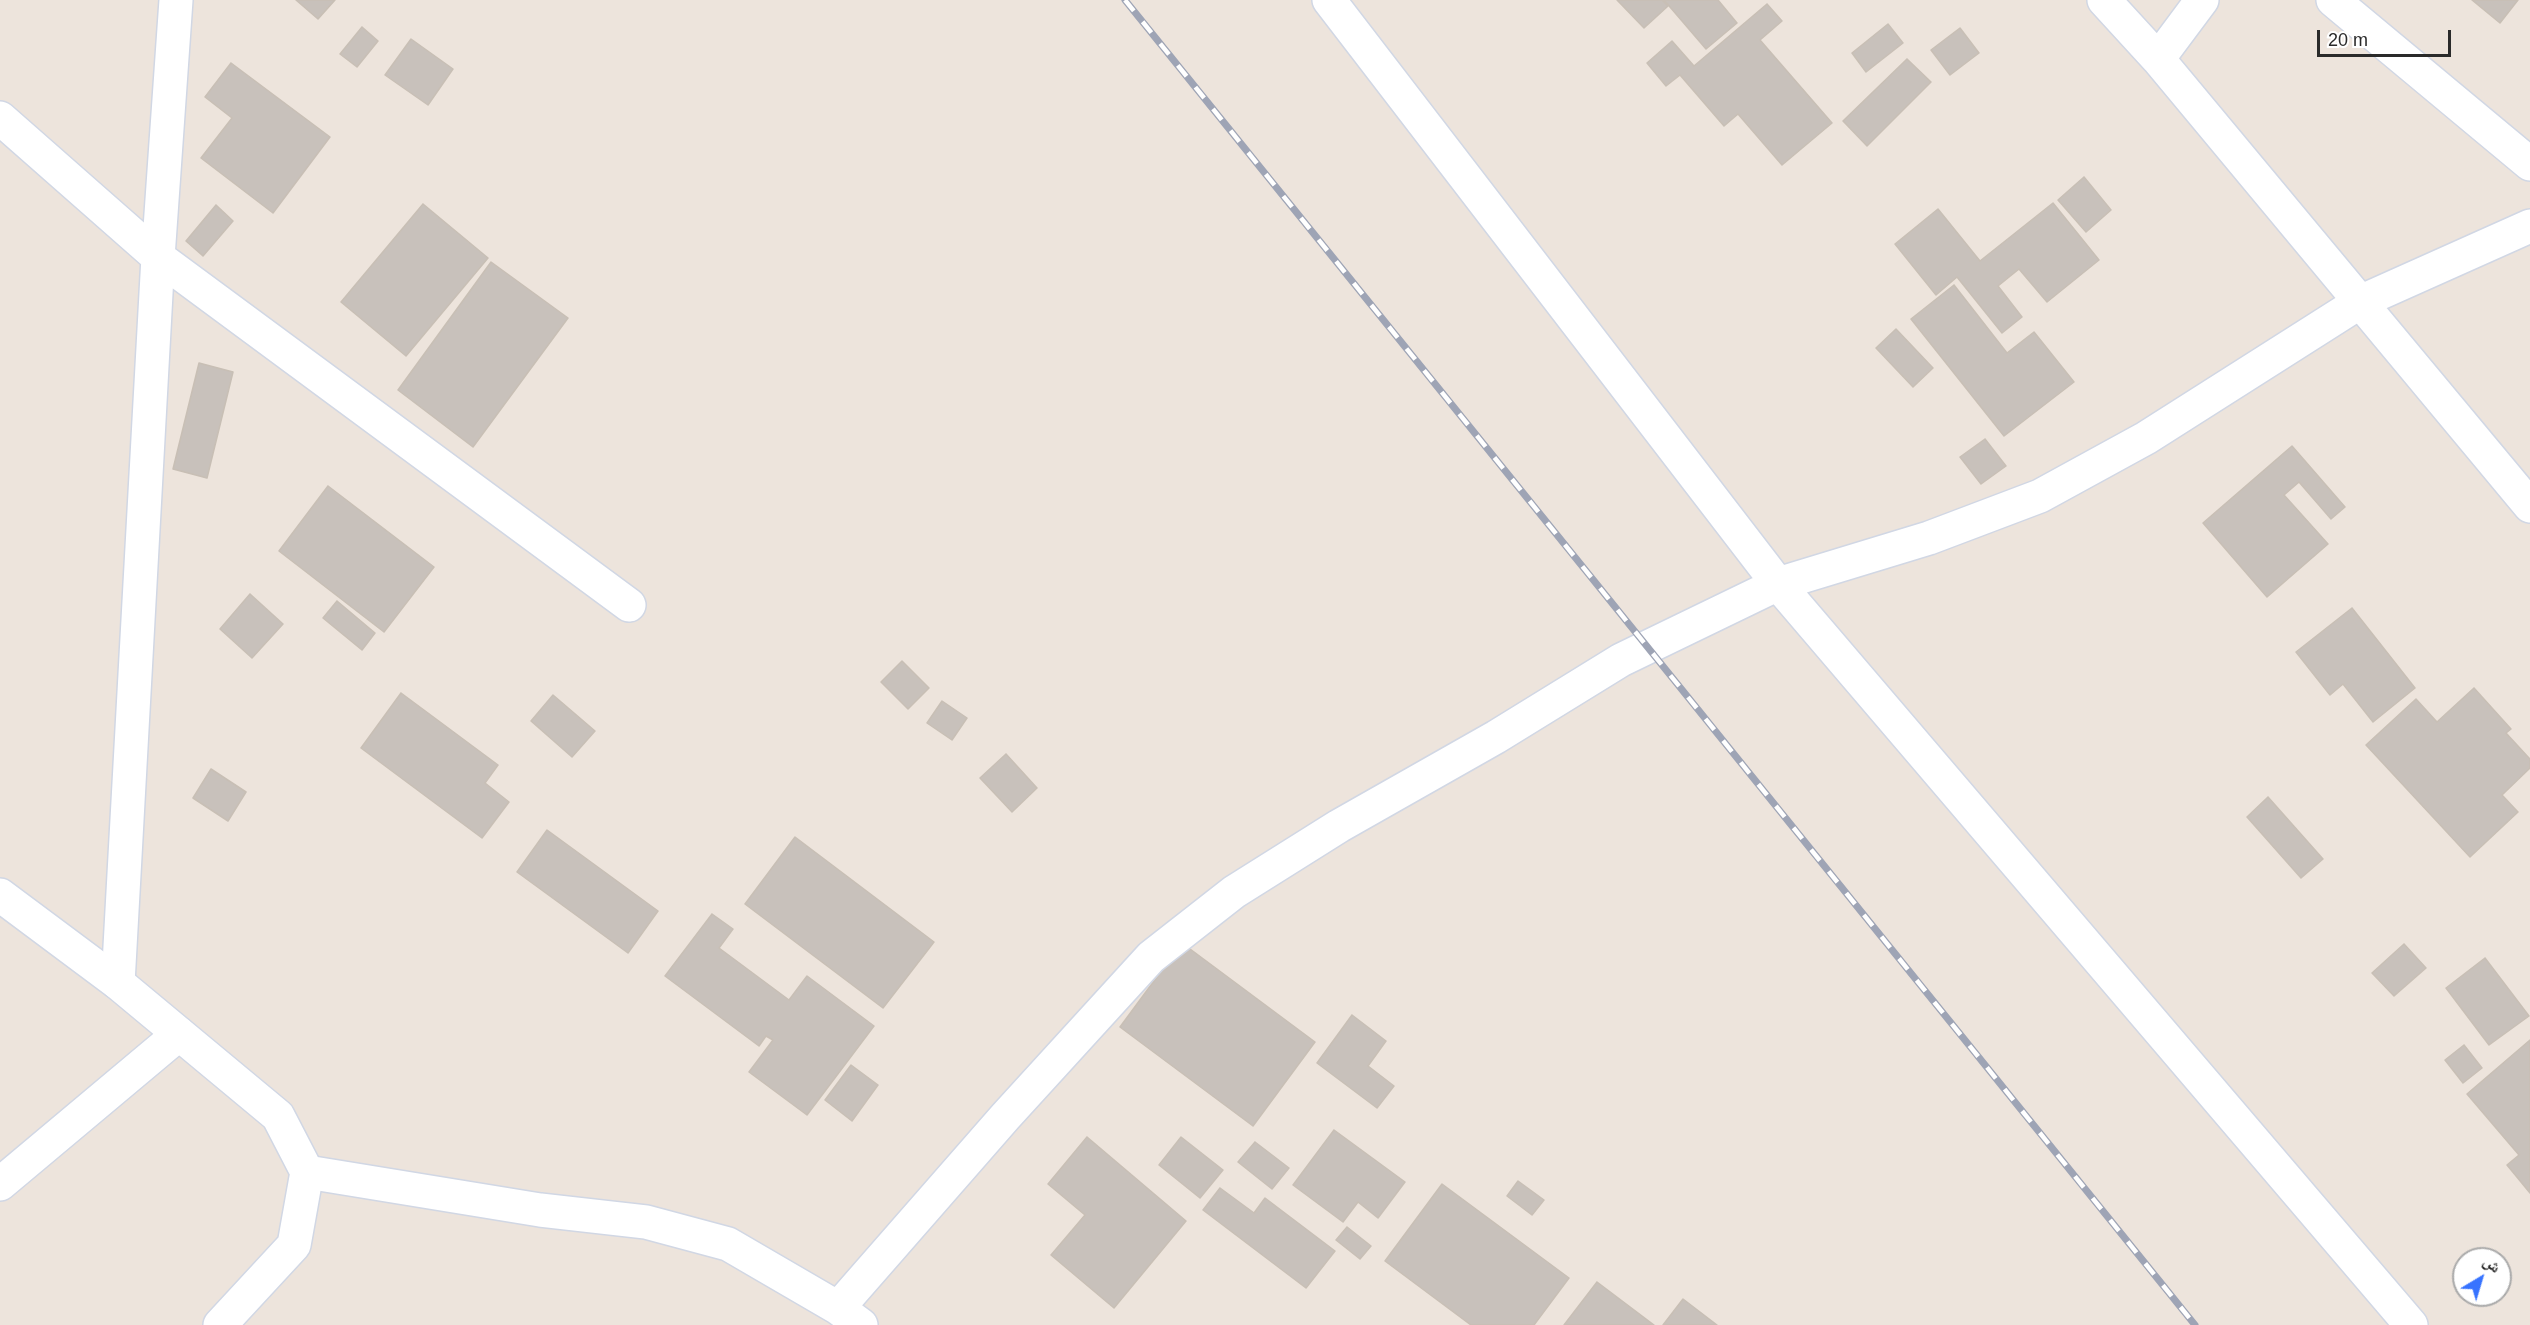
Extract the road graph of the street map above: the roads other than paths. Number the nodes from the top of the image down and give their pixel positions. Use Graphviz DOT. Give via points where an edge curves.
graph roads {
  1 [pos="176,0"];
  2 [pos="1329,0"];
  3 [pos="2104,0"];
  4 [pos="2202,0"];
  5 [pos="2333,0"];
  6 [pos="2158,59"];
  7 [pos="0,118"];
  8 [pos="2530,164"];
  9 [pos="2530,225"];
  10 [pos="158,257"];
  11 [pos="2360,302"];
  12 [pos="2530,506"];
  13 [pos="1778,584"];
  14 [pos="629,605"];
  15 [pos="0,895"];
  16 [pos="118,983"];
  17 [pos="178,1034"];
  18 [pos="307,1172"];
  19 [pos="0,1184"];
  20 [pos="850,1317"];
  21 [pos="220,1325"];
  22 [pos="2411,1325"];
  1 -- 10 [label="street"];
  2 -- 13 [label="street"];
  3 -- 6 [label="street"];
  4 -- 6 [label="street"];
  5 -- 8 [label="street"];
  6 -- 11 [label="street"];
  7 -- 10 [label="street"];
  9 -- 11 [label="street"];
  10 -- 14 [label="street"];
  10 -- 16 [label="street"];
  11 -- 12 [label="street"];
  11 -- 13 [label="street" via="2146,438 2040,496 1929,538"];
  13 -- 20 [label="street" via="1621,660 1496,737 1338,826 1234,892 1151,957 1005,1117"];
  13 -- 22 [label="street"];
  15 -- 16 [label="street"];
  16 -- 17 [label="street"];
  17 -- 18 [label="street" via="278,1116"];
  17 -- 19 [label="street"];
  18 -- 20 [label="street" via="540,1210 646,1222 728,1244"];
  18 -- 21 [label="street" via="294,1245"];
}
